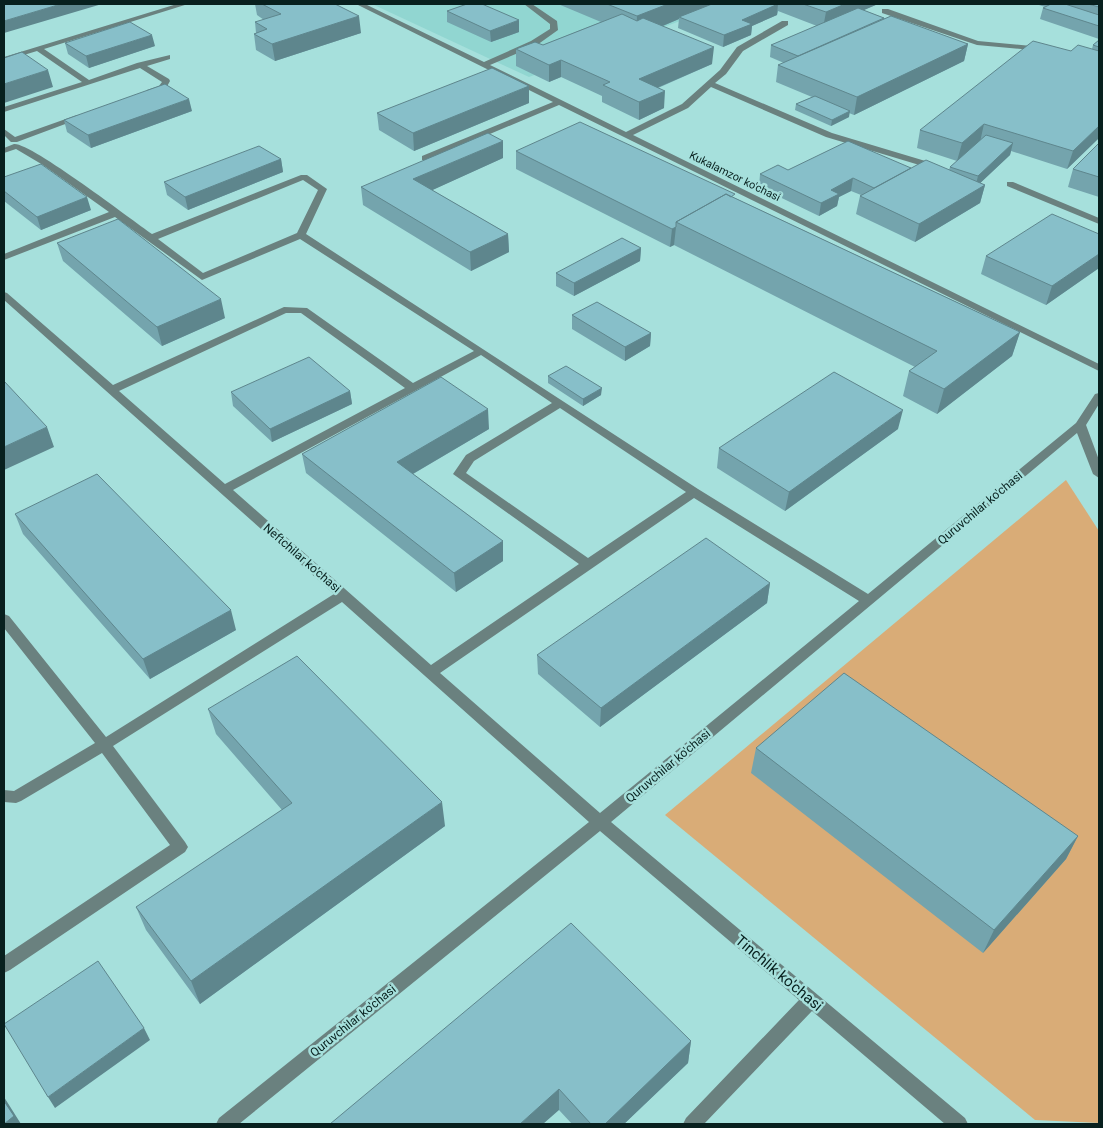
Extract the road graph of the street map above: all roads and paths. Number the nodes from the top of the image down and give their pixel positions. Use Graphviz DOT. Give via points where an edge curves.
graph roads {
  1 [pos="184,4"];
  2 [pos="360,4"];
  3 [pos="528,4"];
  4 [pos="886,11"];
  5 [pos="785,23"];
  6 [pos="38,49"];
  7 [pos="1052,52"];
  8 [pos="167,57"];
  9 [pos="4,59"];
  10 [pos="140,65"];
  11 [pos="484,65"];
  12 [pos="87,82"];
  13 [pos="710,84"];
  14 [pos="144,94"];
  15 [pos="560,102"];
  16 [pos="4,110"];
  17 [pos="88,114"];
  18 [pos="4,132"];
  19 [pos="626,135"];
  20 [pos="15,143"];
  21 [pos="4,151"];
  22 [pos="425,158"];
  23 [pos="929,165"];
  24 [pos="1010,184"];
  25 [pos="116,214"];
  26 [pos="1099,221"];
  27 [pos="301,235"];
  28 [pos="151,238"];
  29 [pos="4,257"];
  30 [pos="4,295"];
  31 [pos="481,351"];
  32 [pos="1099,368"];
  33 [pos="414,389"];
  34 [pos="111,390"];
  35 [pos="1099,396"];
  36 [pos="560,403"];
  37 [pos="1080,425"];
  38 [pos="1093,445"];
  39 [pos="1099,474"];
  40 [pos="224,490"];
  41 [pos="694,492"];
  42 [pos="588,564"];
  43 [pos="343,594"];
  44 [pos="868,600"];
  45 [pos="4,619"];
  46 [pos="431,672"];
  47 [pos="104,745"];
  48 [pos="4,796"];
  49 [pos="600,822"];
  50 [pos="4,965"];
  51 [pos="811,1000"];
  52 [pos="225,1124"];
  53 [pos="692,1124"];
  54 [pos="959,1124"];
  1 -- 6 [label="street"];
  2 -- 11 [label="street, Kukalamzor ko'chasi"];
  3 -- 11 [label="street" via="554,23 554,30 534,43"];
  4 -- 7 [label="street" via="977,43 1032,47"];
  5 -- 13 [label="street" via="740,49"];
  6 -- 9 [label="street"];
  6 -- 12 [label="street"];
  8 -- 10 [label="street"];
  10 -- 12 [label="street"];
  10 -- 14 [label="street" via="166,81 162,88"];
  11 -- 15 [label="street, Kukalamzor ko'chasi"];
  12 -- 16 [label="street"];
  13 -- 19 [label="street" via="685,106"];
  13 -- 23 [label="street" via="829,135"];
  15 -- 19 [label="street, Kukalamzor ko'chasi"];
  15 -- 22 [label="street"];
  17 -- 20 [label="street"];
  18 -- 20 [label="street"];
  19 -- 32 [label="street, Kukalamzor ko'chasi"];
  20 -- 21 [label="street"];
  20 -- 25 [label="street"];
  24 -- 26 [label="street"];
  25 -- 28 [label="street"];
  25 -- 29 [label="street"];
  27 -- 28 [label="street" via="202,277"];
  27 -- 28 [label="street" via="323,189 304,177"];
  27 -- 31 [label="street"];
  30 -- 34 [label="street, Neftchilar ko'chasi"];
  31 -- 33 [label="street"];
  31 -- 36 [label="street"];
  33 -- 34 [label="street" via="303,310 284,310"];
  33 -- 40 [label="street"];
  34 -- 40 [label="street, Neftchilar ko'chasi"];
  35 -- 37 [label="street, Quruvchilar ko'chasi"];
  36 -- 41 [label="street"];
  36 -- 42 [label="street" via="470,458 459,474"];
  37 -- 38 [label="street"];
  37 -- 44 [label="street, Quruvchilar ko'chasi"];
  38 -- 39 [label="street"];
  40 -- 43 [label="street, Neftchilar ko'chasi"];
  41 -- 42 [label="street"];
  41 -- 44 [label="street"];
  42 -- 46 [label="street"];
  43 -- 46 [label="street, Neftchilar ko'chasi"];
  43 -- 47 [label="street"];
  44 -- 49 [label="street, Quruvchilar ko'chasi"];
  45 -- 47 [label="street"];
  46 -- 49 [label="street, Neftchilar ko'chasi"];
  47 -- 48 [label="street" via="16,796"];
  47 -- 50 [label="street" via="180,847"];
  49 -- 51 [label="street, Tinchlik ko'chasi"];
  49 -- 52 [label="street, Quruvchilar ko'chasi"];
  51 -- 53 [label="street"];
  51 -- 54 [label="street, Tinchlik ko'chasi"];
}
